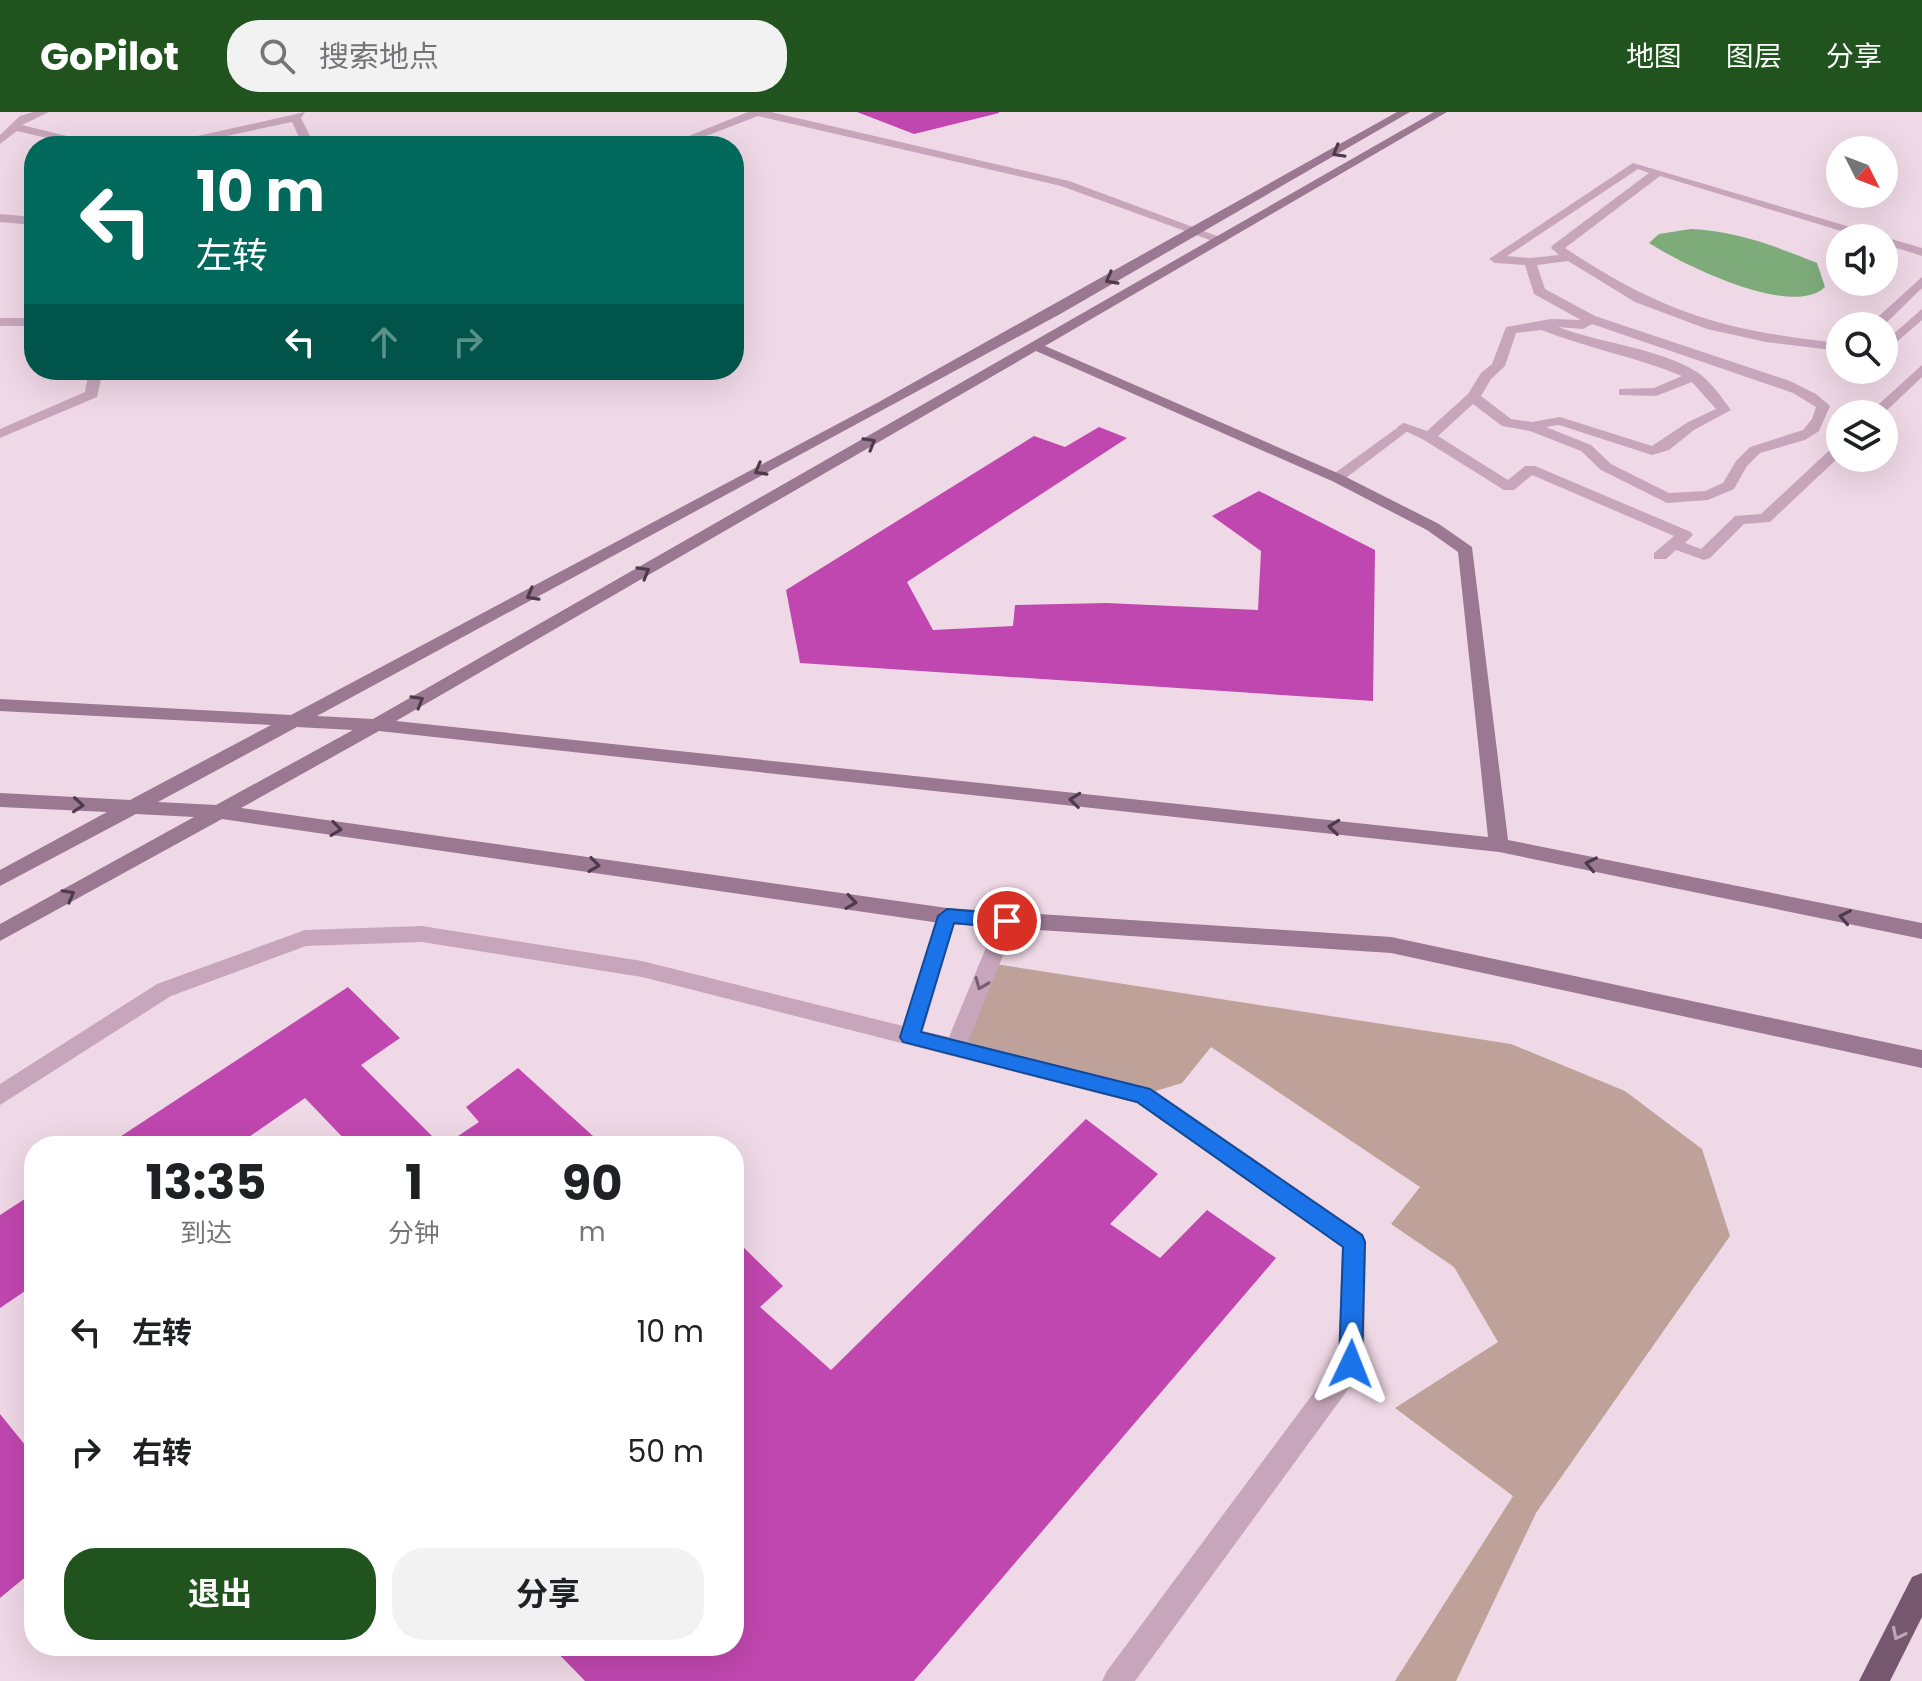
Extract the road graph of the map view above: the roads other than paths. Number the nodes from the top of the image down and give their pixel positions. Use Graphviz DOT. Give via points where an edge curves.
graph roads {
  1 [pos="44,112"];
  2 [pos="758,112"];
  3 [pos="1405,112"];
  4 [pos="1442,112"];
  5 [pos="297,115"];
  6 [pos="15,127"];
  7 [pos="53,136"];
  8 [pos="210,136"];
  9 [pos="305,136"];
  10 [pos="696,136"];
  11 [pos="0,141"];
  12 [pos="1658,172"];
  13 [pos="0,218"];
  14 [pos="24,220"];
  15 [pos="1831,224"];
  16 [pos="1198,231"];
  17 [pos="1222,240"];
  18 [pos="1898,244"];
  19 [pos="1922,252"];
  20 [pos="1570,257"];
  21 [pos="1530,262"];
  22 [pos="1922,281"];
  23 [pos="1890,312"];
  24 [pos="1922,313"];
  25 [pos="1590,319"];
  26 [pos="0,322"];
  27 [pos="24,322"];
  28 [pos="1547,328"];
  29 [pos="1898,336"];
  30 [pos="1826,345"];
  31 [pos="1037,347"];
  32 [pos="1922,369"];
  33 [pos="1694,376"];
  34 [pos="94,380"];
  35 [pos="1624,392"];
  36 [pos="1473,397"];
  37 [pos="1890,400"];
  38 [pos="1533,427"];
  39 [pos="0,434"];
  40 [pos="1429,437"];
  41 [pos="1826,461"];
  42 [pos="1337,478"];
  43 [pos="1673,544"];
  44 [pos="1660,556"];
  45 [pos="0,705"];
  46 [pos="297,721"];
  47 [pos="376,725"];
  48 [pos="0,800"];
  49 [pos="129,808"];
  50 [pos="221,812"];
  51 [pos="1499,845"];
  52 [pos="0,879"];
  53 [pos="947,916"];
  54 [pos="1007,921"];
  55 [pos="1922,931"];
  56 [pos="0,933"];
  57 [pos="910,1037"];
  58 [pos="955,1048"];
  59 [pos="1922,1059"];
  60 [pos="0,1096"];
  61 [pos="1922,1587"];
  62 [pos="1117,1681"];
  63 [pos="1874,1681"];
  1 -- 6 [label="street"];
  2 -- 10 [label="street"];
  2 -- 16 [label="street" via="1065,183"];
  3 -- 16 [label="street, one-way"];
  4 -- 17 [label="street"];
  5 -- 8 [label="street"];
  5 -- 9 [label="street"];
  6 -- 7 [label="street"];
  6 -- 11 [label="street"];
  12 -- 15 [label="street"];
  12 -- 20 [label="street" via="1557,248"];
  12 -- 21 [label="street" via="1637,165 1495,259"];
  13 -- 14 [label="street"];
  16 -- 17 [label="street"];
  16 -- 46 [label="street, one-way"];
  17 -- 31 [label="street"];
  18 -- 19 [label="street"];
  20 -- 21 [label="street"];
  20 -- 30 [label="street" via="1655,307 1695,322"];
  21 -- 25 [label="street" via="1539,291"];
  22 -- 23 [label="street"];
  24 -- 29 [label="street"];
  25 -- 28 [label="street" via="1583,325 1551,323"];
  25 -- 38 [label="street" via="1807,393 1823,406 1820,424 1813,432 1757,448 1729,486 1708,495 1667,498 1606,467 1586,448"];
  26 -- 27 [label="street"];
  28 -- 33 [label="street"];
  28 -- 36 [label="street" via="1511,330 1498,366"];
  31 -- 42 [label="street"];
  47 -- 31 [label="street, one-way"];
  32 -- 37 [label="street"];
  33 -- 35 [label="street" via="1656,392"];
  33 -- 38 [label="street" via="1724,410 1692,424 1667,448 1652,451 1560,421"];
  34 -- 39 [label="street" via="92,394"];
  36 -- 38 [label="street" via="1507,423"];
  36 -- 40 [label="street"];
  40 -- 42 [label="street" via="1404,427"];
  40 -- 43 [label="street" via="1509,487 1530,469 1685,535"];
  41 -- 43 [label="street" via="1765,519 1740,519 1704,555"];
  42 -- 51 [label="street" via="1433,527 1466,550"];
  43 -- 44 [label="street"];
  45 -- 46 [label="street"];
  46 -- 47 [label="street"];
  46 -- 49 [label="street"];
  47 -- 50 [label="street"];
  51 -- 47 [label="street, one-way"];
  48 -- 49 [label="street, one-way"];
  49 -- 50 [label="street"];
  49 -- 52 [label="street"];
  50 -- 53 [label="street, one-way"];
  56 -- 50 [label="street, one-way"];
  55 -- 51 [label="street, one-way"];
  53 -- 54 [label="street"];
  53 -- 57 [label="street"];
  54 -- 58 [label="street, one-way"];
  54 -- 59 [label="street" via="1391,945"];
  57 -- 58 [label="street"];
  57 -- 60 [label="street" via="626,967 422,934 305,938 164,990"];
  58 -- 62 [label="street" via="1143,1095 1354,1242 1351,1364"];
  61 -- 63 [label="main road, one-way"];
}
